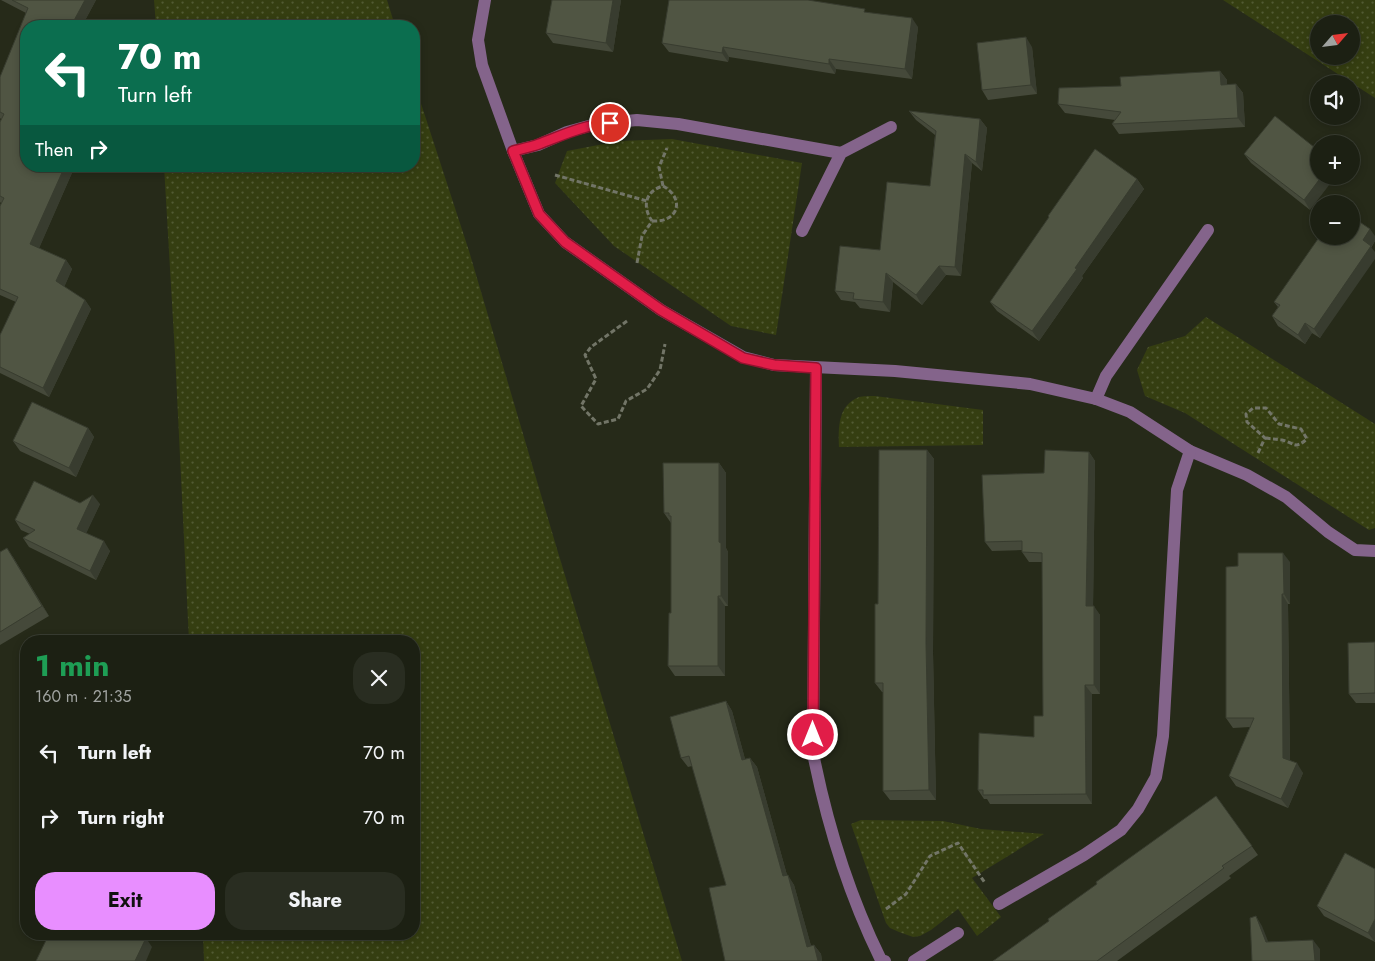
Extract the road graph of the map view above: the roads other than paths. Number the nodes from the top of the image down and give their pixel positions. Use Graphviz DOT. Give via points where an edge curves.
graph roads {
  1 [pos="485,0"];
  2 [pos="891,127"];
  3 [pos="513,151"];
  4 [pos="841,153"];
  5 [pos="1208,230"];
  6 [pos="802,231"];
  7 [pos="816,368"];
  8 [pos="1096,399"];
  9 [pos="1190,450"];
  10 [pos="1375,551"];
  11 [pos="999,904"];
  12 [pos="958,933"];
  13 [pos="885,961"];
  14 [pos="914,961"];
  1 -- 3 [label="street" via="478,40 482,65"];
  2 -- 4 [label="street"];
  3 -- 4 [label="street" via="596,124 637,120 678,124"];
  3 -- 7 [label="street" via="539,214 565,242 661,310 743,358 774,365"];
  4 -- 6 [label="street"];
  5 -- 8 [label="street" via="1106,376"];
  7 -- 8 [label="street" via="895,371 1030,384"];
  7 -- 13 [label="street" via="813,753 832,830 862,919 881,960"];
  8 -- 9 [label="street" via="1130,412"];
  9 -- 10 [label="street" via="1286,496 1355,550"];
  9 -- 11 [label="street" via="1178,490 1163,736 1156,777 1138,809 1121,830"];
  12 -- 14 [label="street"];
}
